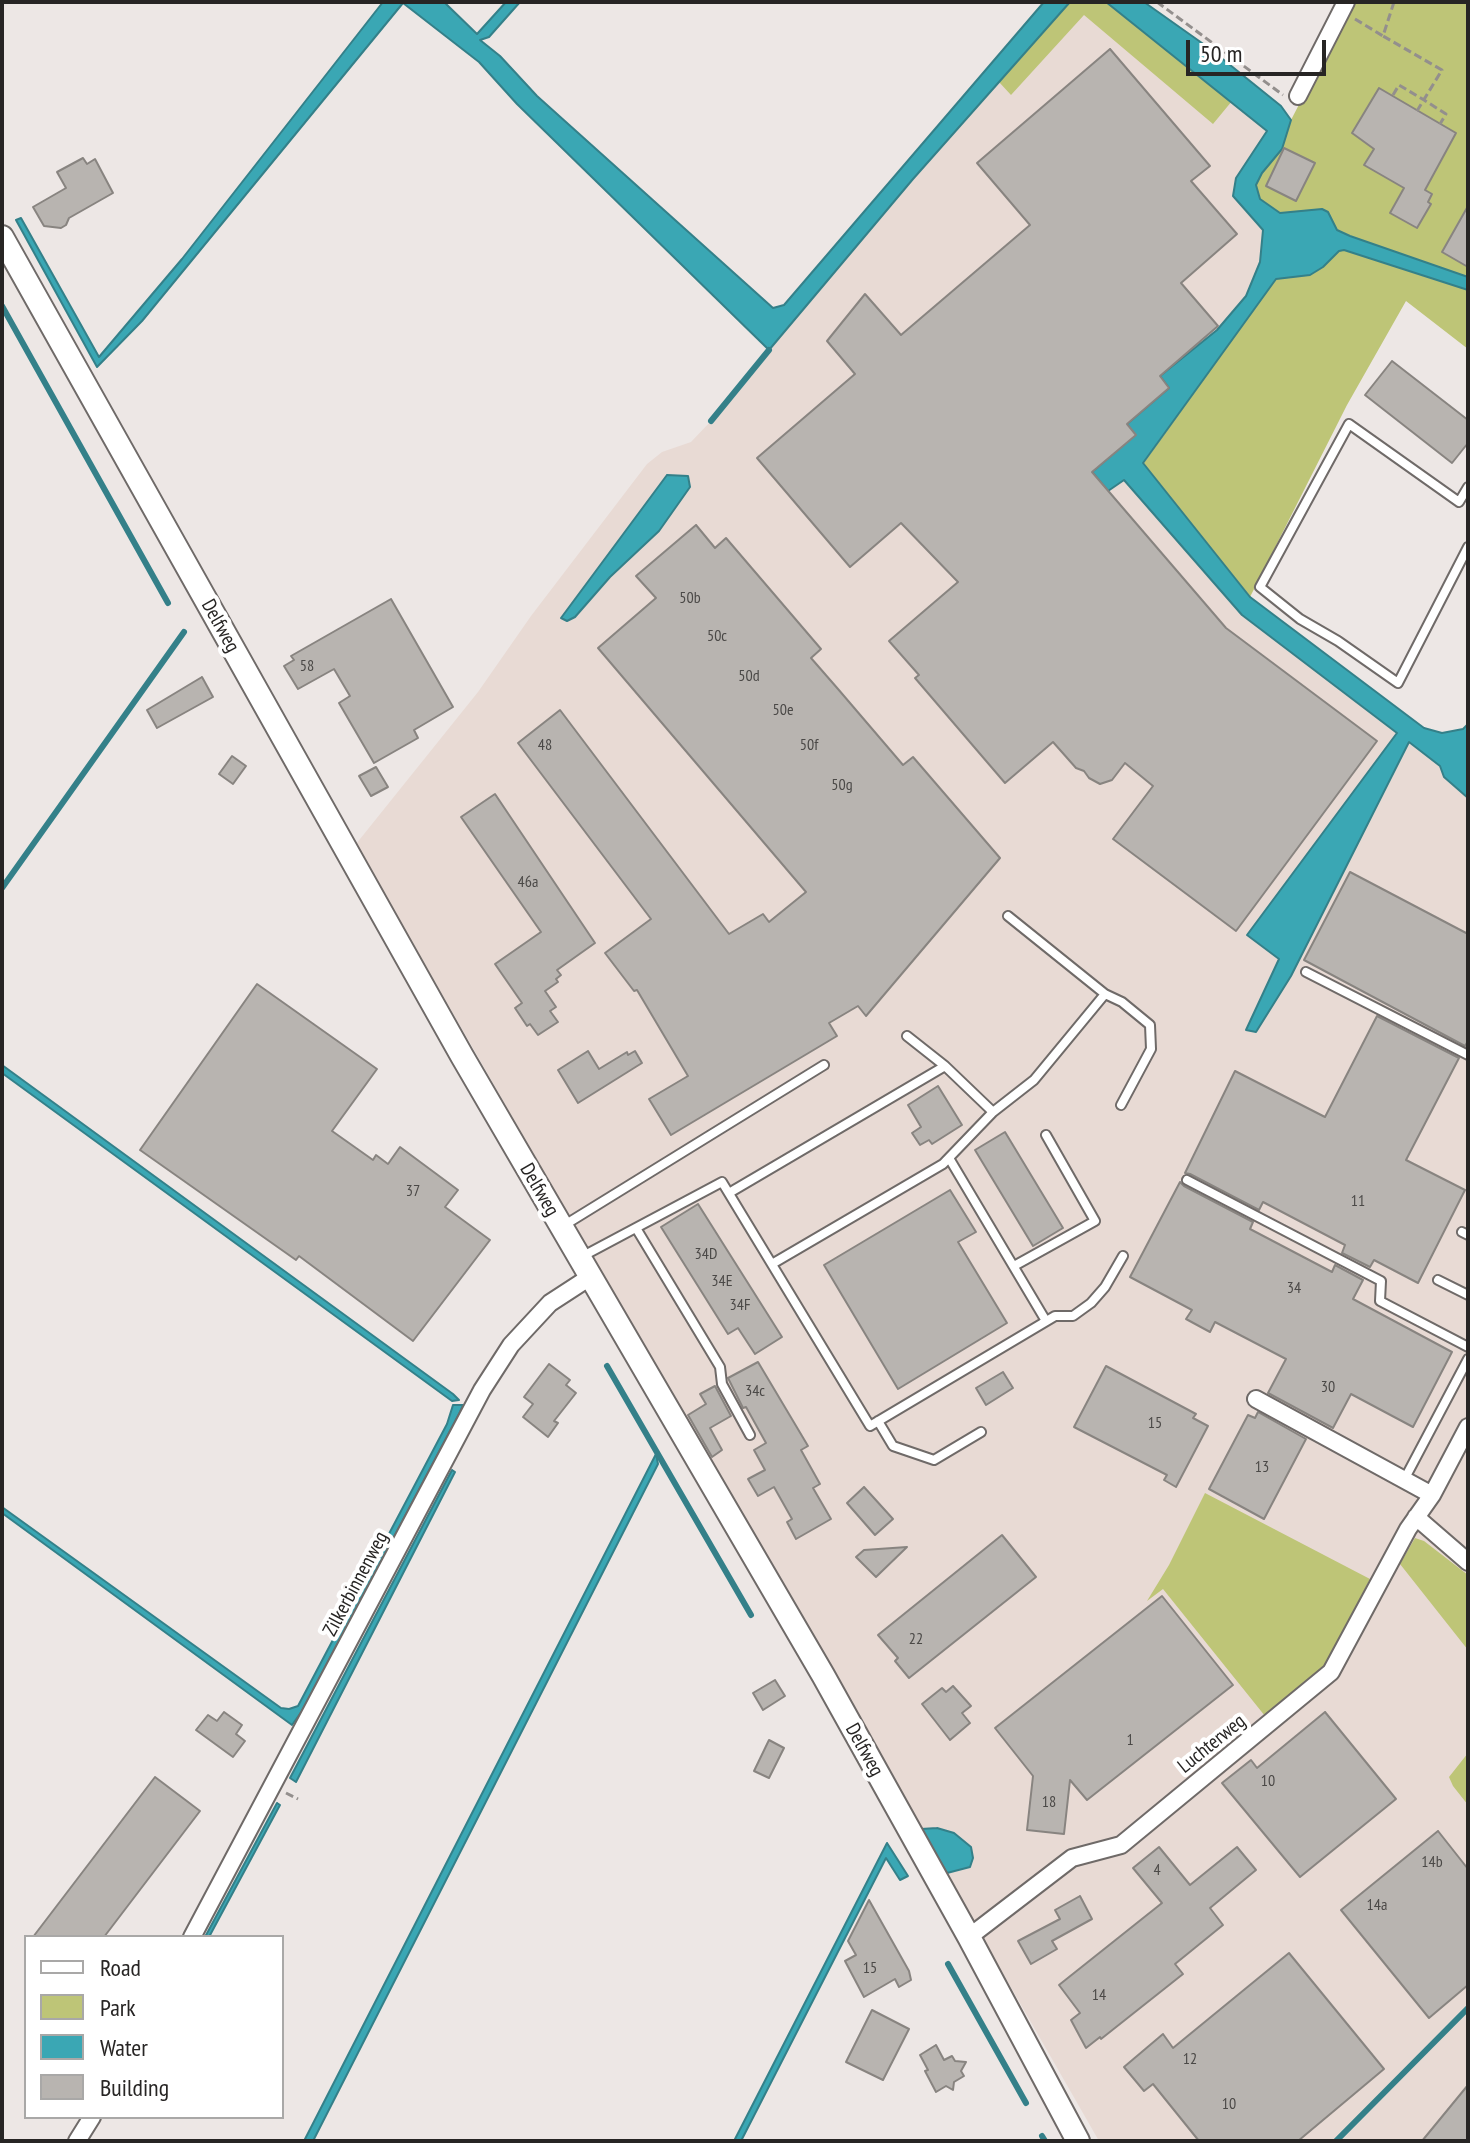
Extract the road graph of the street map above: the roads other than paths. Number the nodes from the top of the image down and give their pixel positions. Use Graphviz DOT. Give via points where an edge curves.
graph roads {
  1 [pos="1344,7"];
  2 [pos="1298,96"];
  3 [pos="2,237"];
  4 [pos="1468,487"];
  5 [pos="1468,547"];
  6 [pos="1008,916"];
  7 [pos="1306,972"];
  8 [pos="1105,994"];
  9 [pos="907,1036"];
  10 [pos="1468,1055"];
  11 [pos="824,1065"];
  12 [pos="945,1066"];
  13 [pos="1121,1105"];
  14 [pos="993,1112"];
  15 [pos="1046,1135"];
  16 [pos="949,1158"];
  17 [pos="1187,1180"];
  18 [pos="729,1193"];
  19 [pos="561,1227"];
  20 [pos="636,1228"];
  21 [pos="1123,1256"];
  22 [pos="772,1264"];
  23 [pos="1014,1266"];
  24 [pos="584,1268"];
  25 [pos="1438,1280"];
  26 [pos="1468,1295"];
  27 [pos="1046,1321"];
  28 [pos="1468,1347"];
  29 [pos="1468,1359"];
  30 [pos="1256,1399"];
  31 [pos="878,1421"];
  32 [pos="1468,1427"];
  33 [pos="981,1432"];
  34 [pos="750,1435"];
  35 [pos="1404,1480"];
  36 [pos="1432,1495"];
  37 [pos="1416,1517"];
  38 [pos="1468,1562"];
  39 [pos="193,1935"];
  40 [pos="969,1937"];
  41 [pos="91,2119"];
  42 [pos="77,2141"];
  43 [pos="1078,2141"];
  1 -- 2 [label="street"];
  3 -- 19 [label="main road, Delfweg"];
  4 -- 5 [label="lane" via="1459,502 1349,424 1260,587 1398,683"];
  6 -- 8 [label="lane"];
  7 -- 10 [label="lane"];
  8 -- 13 [label="lane" via="1150,1025 1151,1049"];
  8 -- 14 [label="lane" via="1034,1080"];
  9 -- 12 [label="lane"];
  11 -- 19 [label="lane"];
  12 -- 14 [label="lane"];
  12 -- 18 [label="lane"];
  14 -- 16 [label="lane"];
  15 -- 23 [label="lane" via="1095,1221"];
  16 -- 22 [label="lane"];
  16 -- 23 [label="lane"];
  17 -- 28 [label="lane" via="1381,1281 1380,1301"];
  18 -- 20 [label="lane" via="722,1182"];
  18 -- 22 [label="lane"];
  19 -- 24 [label="main road, Delfweg"];
  20 -- 24 [label="lane"];
  20 -- 34 [label="lane" via="720,1367 722,1384"];
  21 -- 27 [label="lane" via="1091,1303 1073,1316"];
  22 -- 31 [label="lane" via="870,1426"];
  23 -- 27 [label="lane"];
  24 -- 39 [label="street, Zilkerbinnenweg" via="511,1345 482,1390"];
  24 -- 40 [label="main road, Delfweg" via="823,1675"];
  25 -- 26 [label="lane"];
  27 -- 31 [label="lane"];
  29 -- 35 [label="lane"];
  30 -- 35 [label="street"];
  31 -- 33 [label="lane" via="893,1446 934,1460"];
  32 -- 36 [label="street, Luchterweg"];
  35 -- 36 [label="street"];
  36 -- 37 [label="street, Luchterweg"];
  37 -- 38 [label="street"];
  37 -- 40 [label="street, Luchterweg" via="1331,1672 1121,1845 1072,1858"];
  40 -- 43 [label="main road, Delfweg"];
  41 -- 42 [label="street"];
}
